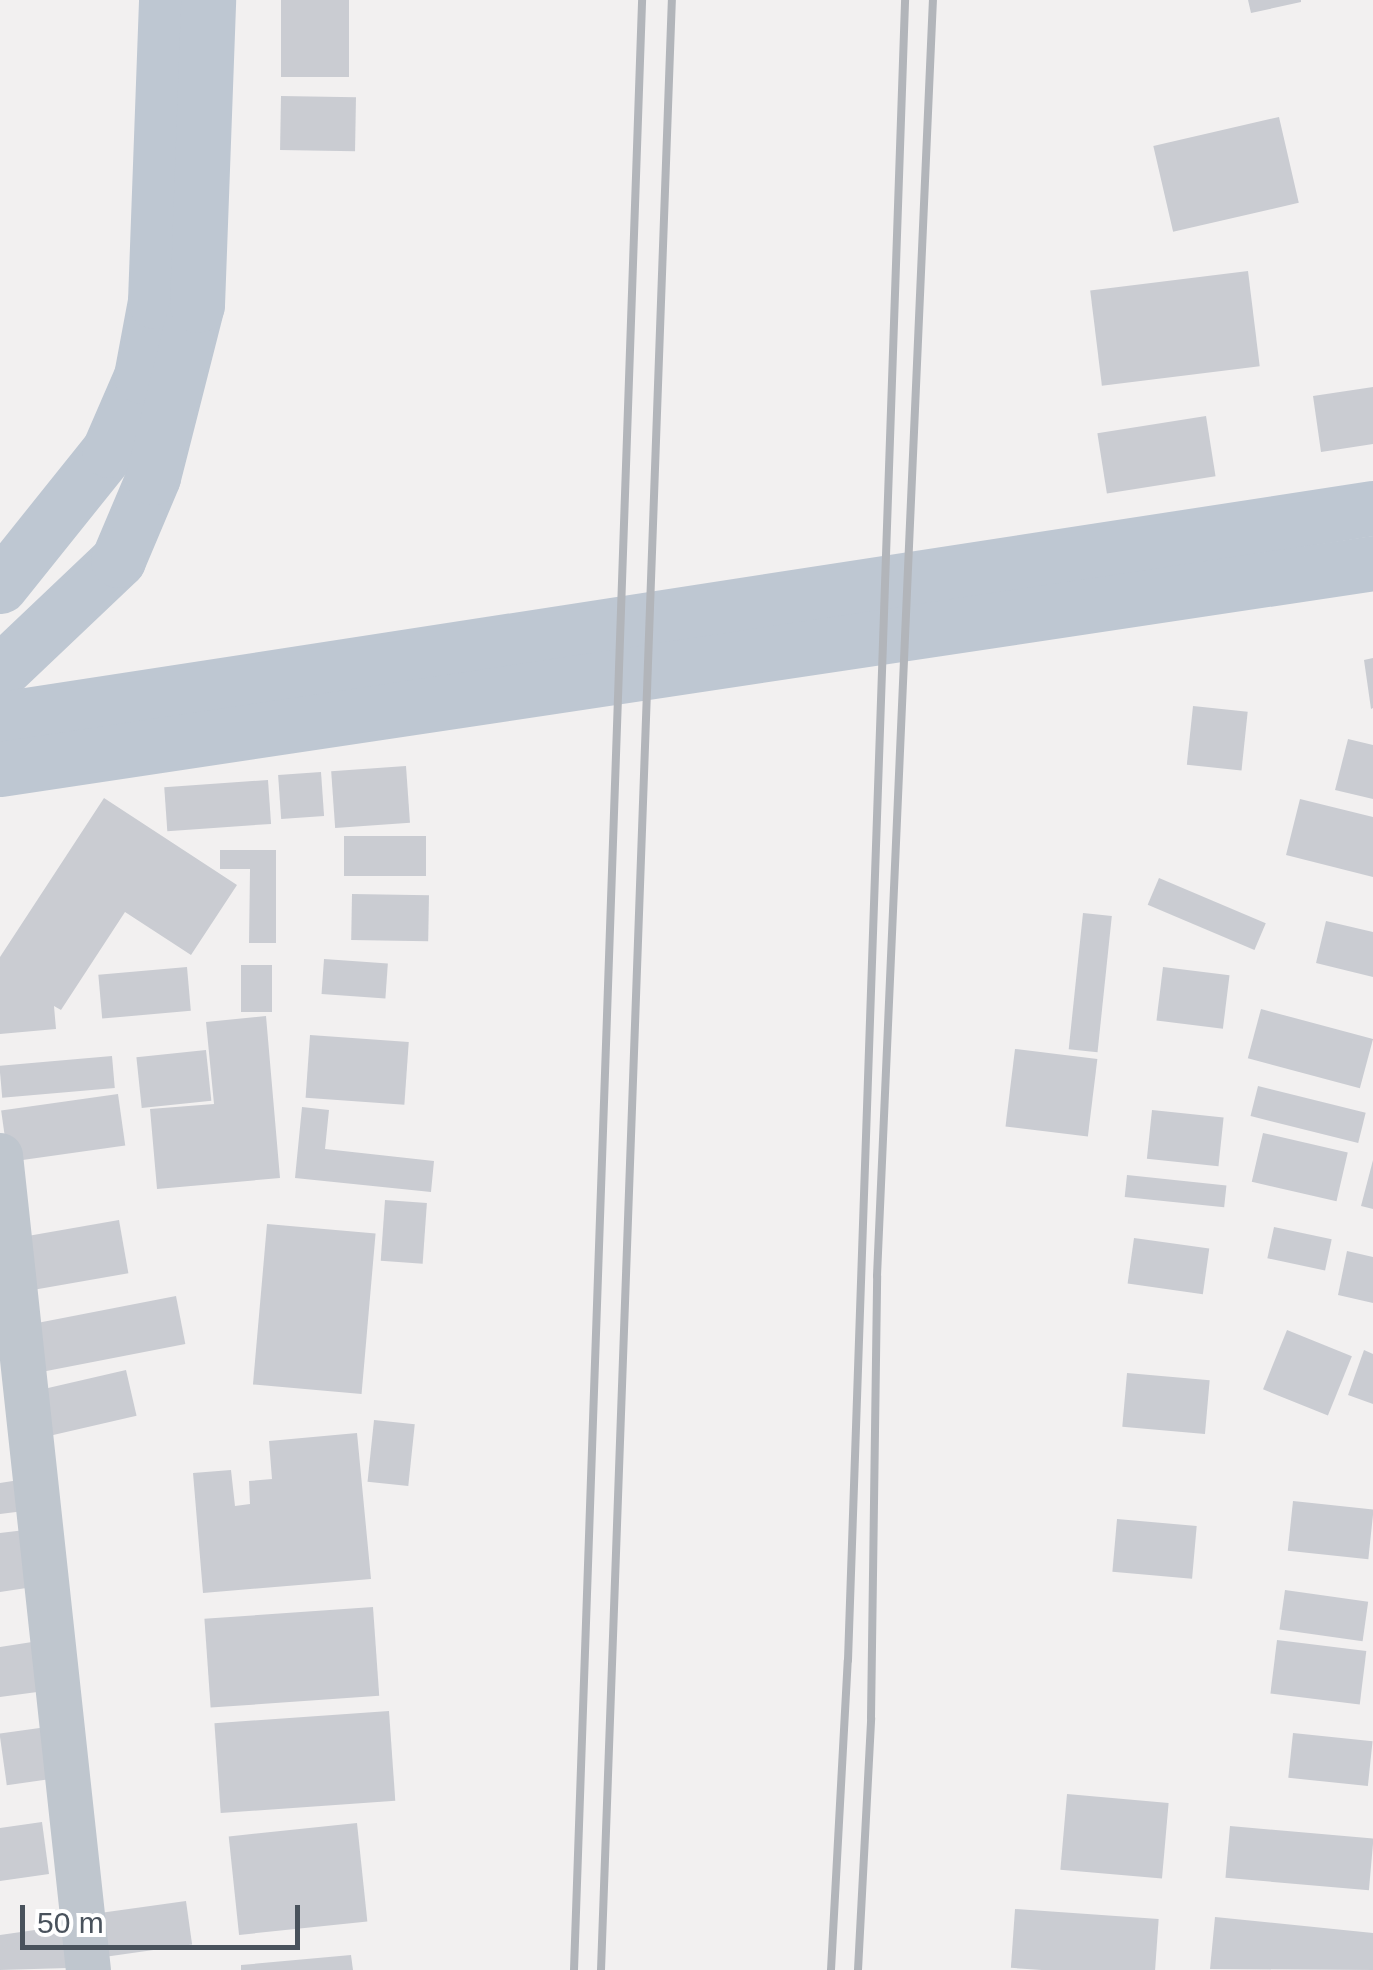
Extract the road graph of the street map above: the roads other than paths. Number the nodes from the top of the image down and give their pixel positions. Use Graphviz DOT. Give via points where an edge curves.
graph roads {
  1 [pos="166,0"];
  2 [pos="208,0"];
  3 [pos="1373,508"];
  4 [pos="1373,563"];
  5 [pos="0,586"];
  6 [pos="0,672"];
  7 [pos="0,719"];
  8 [pos="0,732"];
  9 [pos="0,755"];
  10 [pos="0,769"];
  11 [pos="0,1155"];
  12 [pos="88,1970"];
  1 -- 5 [label="street" via="155,301 141,376 109,450"];
  2 -- 6 [label="street" via="197,304 154,477 118,560"];
  3 -- 7 [label="street"];
  4 -- 10 [label="street"];
  8 -- 9 [label="street"];
  11 -- 12 [label="street"];
}
